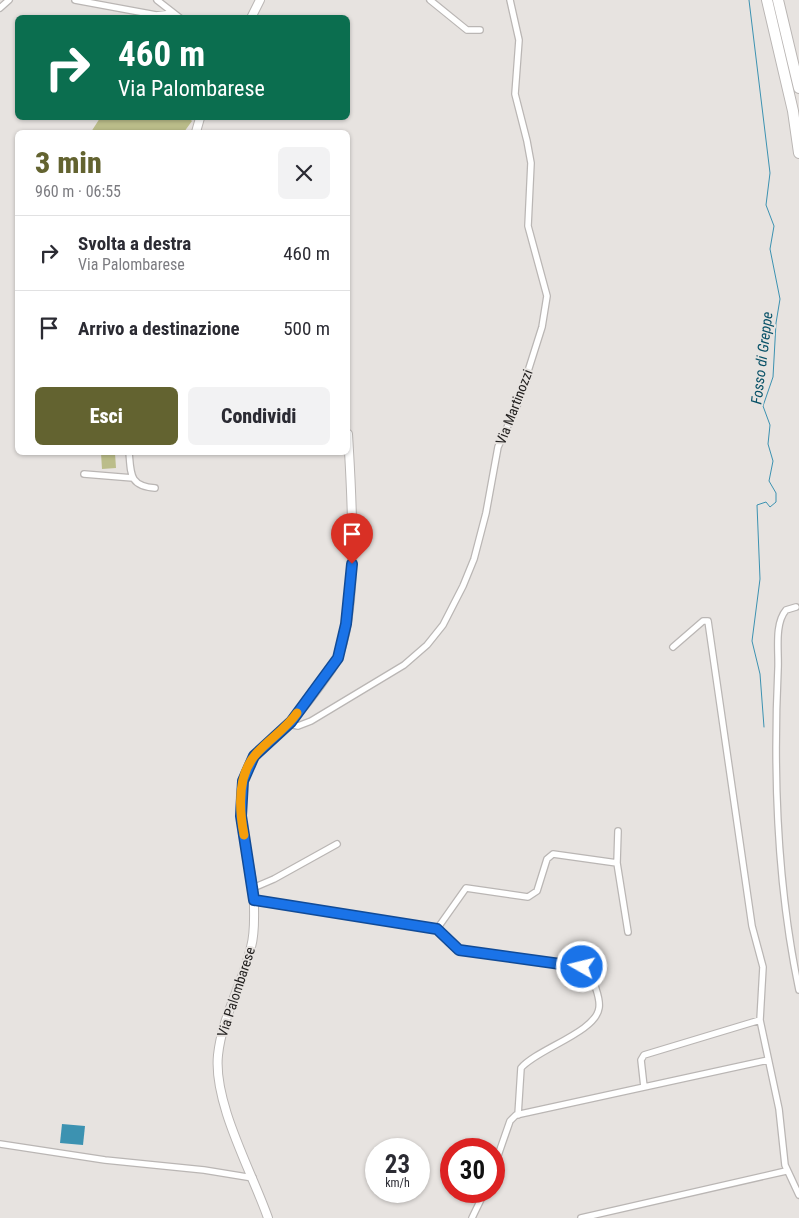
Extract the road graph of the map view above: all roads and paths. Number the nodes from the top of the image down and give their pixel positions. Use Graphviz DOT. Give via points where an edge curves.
graph roads {
  1 [pos="9,0"];
  2 [pos="75,0"];
  3 [pos="157,0"];
  4 [pos="260,0"];
  5 [pos="430,0"];
  6 [pos="510,0"];
  7 [pos="767,0"];
  8 [pos="778,0"];
  9 [pos="0,8"];
  10 [pos="173,13"];
  11 [pos="176,15"];
  12 [pos="252,15"];
  13 [pos="480,30"];
  14 [pos="799,88"];
  15 [pos="799,154"];
  16 [pos="129,455"];
  17 [pos="349,455"];
  18 [pos="84,474"];
  19 [pos="133,478"];
  20 [pos="155,488"];
  21 [pos="796,607"];
  22 [pos="673,647"];
  23 [pos="289,724"];
  24 [pos="618,831"];
  25 [pos="337,844"];
  26 [pos="617,863"];
  27 [pos="253,888"];
  28 [pos="254,900"];
  29 [pos="437,929"];
  30 [pos="628,932"];
  31 [pos="799,990"];
  32 [pos="760,1020"];
  33 [pos="768,1060"];
  34 [pos="644,1088"];
  35 [pos="518,1114"];
  36 [pos="504,1138"];
  37 [pos="0,1144"];
  38 [pos="786,1171"];
  39 [pos="253,1178"];
  40 [pos="799,1195"];
  41 [pos="479,1203"];
  42 [pos="268,1218"];
  43 [pos="472,1218"];
  44 [pos="581,1218"];
  1 -- 9 [label="street"];
  2 -- 10 [label="street" via="156,15"];
  3 -- 10 [label="street"];
  4 -- 12 [label="main road"];
  5 -- 13 [label="street" via="468,30"];
  6 -- 23 [label="street, Via Martinozzi" via="518,40 514,94 531,163 528,226 547,302 524,386 498,447 476,553 443,625 416,655 393,673 311,721 298,726"];
  7 -- 15 [label="highway" via="793,111"];
  8 -- 14 [label="highway"];
  10 -- 11 [label="street"];
  16 -- 19 [label="street"];
  17 -- 23 [label="main road, Via Palombarese" via="352,555 345,633 335,664"];
  18 -- 19 [label="street"];
  19 -- 20 [label="street" via="139,486"];
  21 -- 31 [label="street" via="786,610 782,618 776,717 781,874"];
  22 -- 32 [label="street" via="708,620 752,926 762,958"];
  23 -- 27 [label="main road, Via Palombarese" via="254,756 242,785 241,816"];
  24 -- 26 [label="street"];
  25 -- 27 [label="street"];
  26 -- 29 [label="street" via="552,854 547,859 534,896 466,888"];
  26 -- 30 [label="street"];
  27 -- 28 [label="main road, Via Palombarese"];
  28 -- 29 [label="street"];
  28 -- 39 [label="main road, Via Palombarese" via="252,947 222,1032 217,1064 223,1100"];
  29 -- 35 [label="street" via="459,950 582,967 592,976 599,1003 597,1014 585,1026 521,1068"];
  32 -- 33 [label="street"];
  32 -- 34 [label="street" via="644,1055 641,1060"];
  33 -- 34 [label="street"];
  33 -- 38 [label="street" via="779,1109"];
  34 -- 35 [label="street"];
  35 -- 36 [label="street" via="510,1121"];
  37 -- 39 [label="street"];
  38 -- 40 [label="street"];
  38 -- 44 [label="street"];
  39 -- 42 [label="main road, Via Palombarese"];
  41 -- 43 [label="street"];
}
